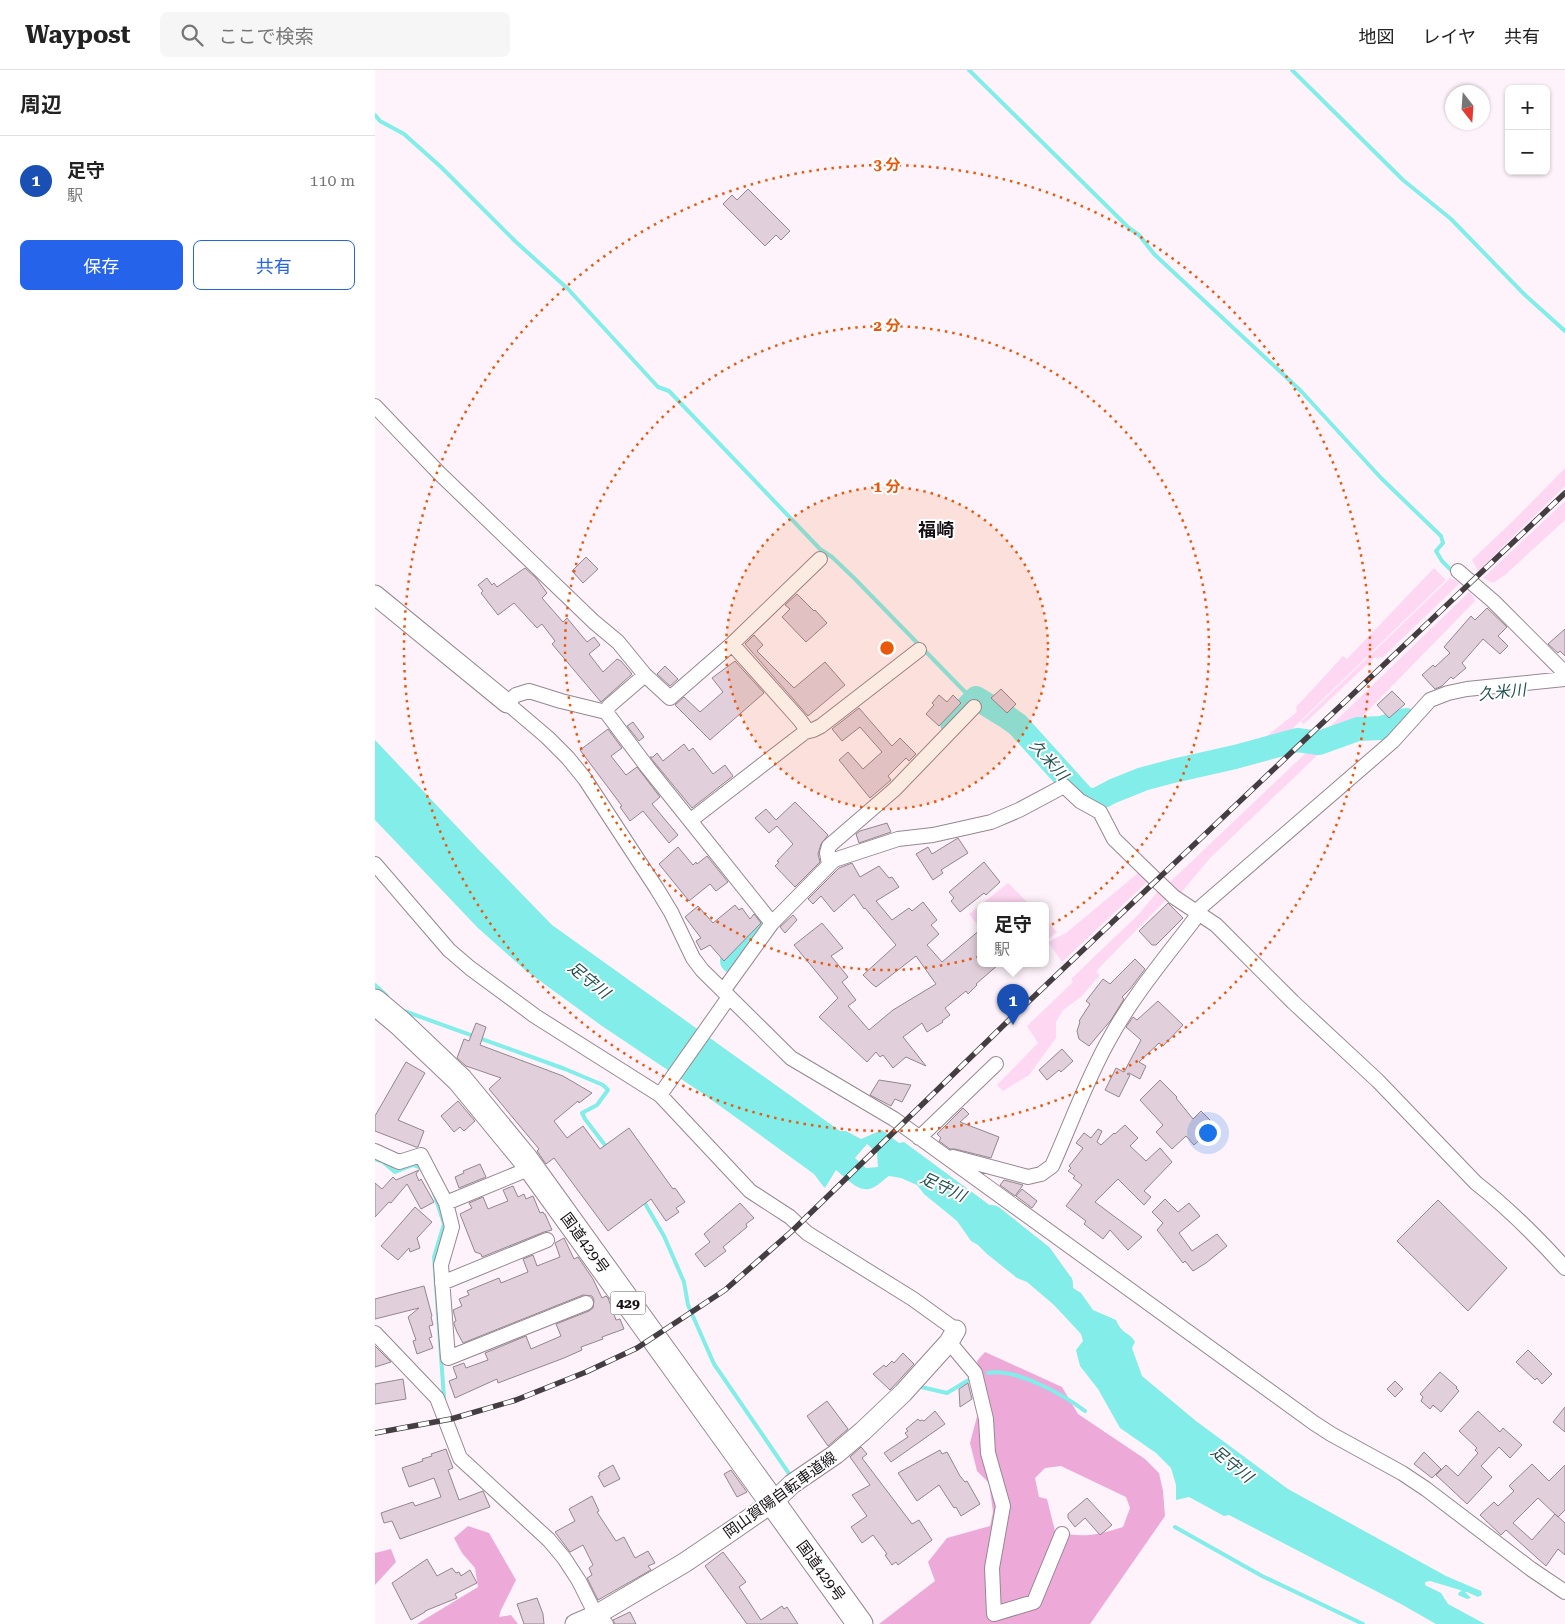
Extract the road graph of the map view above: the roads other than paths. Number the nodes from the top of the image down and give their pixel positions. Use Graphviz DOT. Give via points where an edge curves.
graph roads {
  1 [pos="375,406"];
  2 [pos="820,558"];
  3 [pos="1458,571"];
  4 [pos="375,596"];
  5 [pos="732,644"];
  6 [pos="919,650"];
  7 [pos="1565,673"];
  8 [pos="645,675"];
  9 [pos="1565,679"];
  10 [pos="507,703"];
  11 [pos="974,707"];
  12 [pos="606,712"];
  13 [pos="808,731"];
  14 [pos="691,820"];
  15 [pos="375,864"];
  16 [pos="829,864"];
  17 [pos="1198,912"];
  18 [pos="772,923"];
  19 [pos="724,999"];
  20 [pos="375,1002"];
  21 [pos="996,1064"];
  22 [pos="661,1093"];
  23 [pos="919,1138"];
  24 [pos="375,1151"];
  25 [pos="945,1155"];
  26 [pos="531,1168"];
  27 [pos="446,1203"];
  28 [pos="547,1240"];
  29 [pos="1565,1268"];
  30 [pos="442,1283"];
  31 [pos="586,1303"];
  32 [pos="375,1333"];
  33 [pos="953,1336"];
  34 [pos="772,1502"];
  35 [pos="1062,1534"];
  36 [pos="1565,1592"];
  37 [pos="601,1620"];
  38 [pos="575,1624"];
  39 [pos="860,1624"];
  1 -- 8 [label="street" via="439,473 618,642"];
  2 -- 5 [label="street"];
  3 -- 7 [label="street"];
  4 -- 10 [label="main road"];
  5 -- 8 [label="street" via="670,698"];
  5 -- 13 [label="street"];
  6 -- 13 [label="street" via="821,726"];
  8 -- 12 [label="street"];
  9 -- 17 [label="street" via="1467,689 1430,700 1393,741"];
  10 -- 12 [label="street" via="529,691"];
  10 -- 19 [label="street" via="547,737 585,780 671,912 693,958"];
  11 -- 16 [label="street" via="895,789 829,846"];
  12 -- 14 [label="street"];
  13 -- 14 [label="street"];
  14 -- 18 [label="street"];
  15 -- 22 [label="street" via="449,950 470,968 535,1016"];
  16 -- 17 [label="street" via="899,838 933,835 991,822 1064,786 1100,812 1114,839 1166,890"];
  16 -- 18 [label="street"];
  17 -- 25 [label="street" via="1109,1038 1052,1166 1041,1174 1028,1177"];
  17 -- 29 [label="street" via="1217,925 1378,1081 1476,1183"];
  18 -- 19 [label="street"];
  19 -- 22 [label="street"];
  19 -- 23 [label="street" via="791,1058 894,1119"];
  20 -- 26 [label="highway, 国道429号 / 429" via="460,1080"];
  21 -- 23 [label="street"];
  22 -- 33 [label="street" via="750,1191 790,1217 807,1233 913,1299"];
  23 -- 25 [label="street"];
  24 -- 27 [label="street" via="399,1162 421,1155"];
  25 -- 36 [label="street" via="1314,1423 1426,1489"];
  26 -- 27 [label="street"];
  26 -- 34 [label="highway, 国道429号 / 429"];
  27 -- 30 [label="street" via="452,1227 441,1265"];
  28 -- 30 [label="street"];
  30 -- 31 [label="street" via="448,1358"];
  32 -- 37 [label="street" via="437,1398 460,1458 549,1540 579,1581"];
  33 -- 34 [label="main road, 岡山賀陽自転車道線" via="903,1393 863,1431"];
  33 -- 35 [label="street" via="975,1373 986,1419 988,1453 1003,1506 992,1568 994,1614 1034,1602"];
  34 -- 37 [label="main road, 岡山賀陽自転車道線"];
  34 -- 39 [label="highway, 国道429号 / 429"];
  37 -- 38 [label="main road, 岡山賀陽自転車道線"];
}
